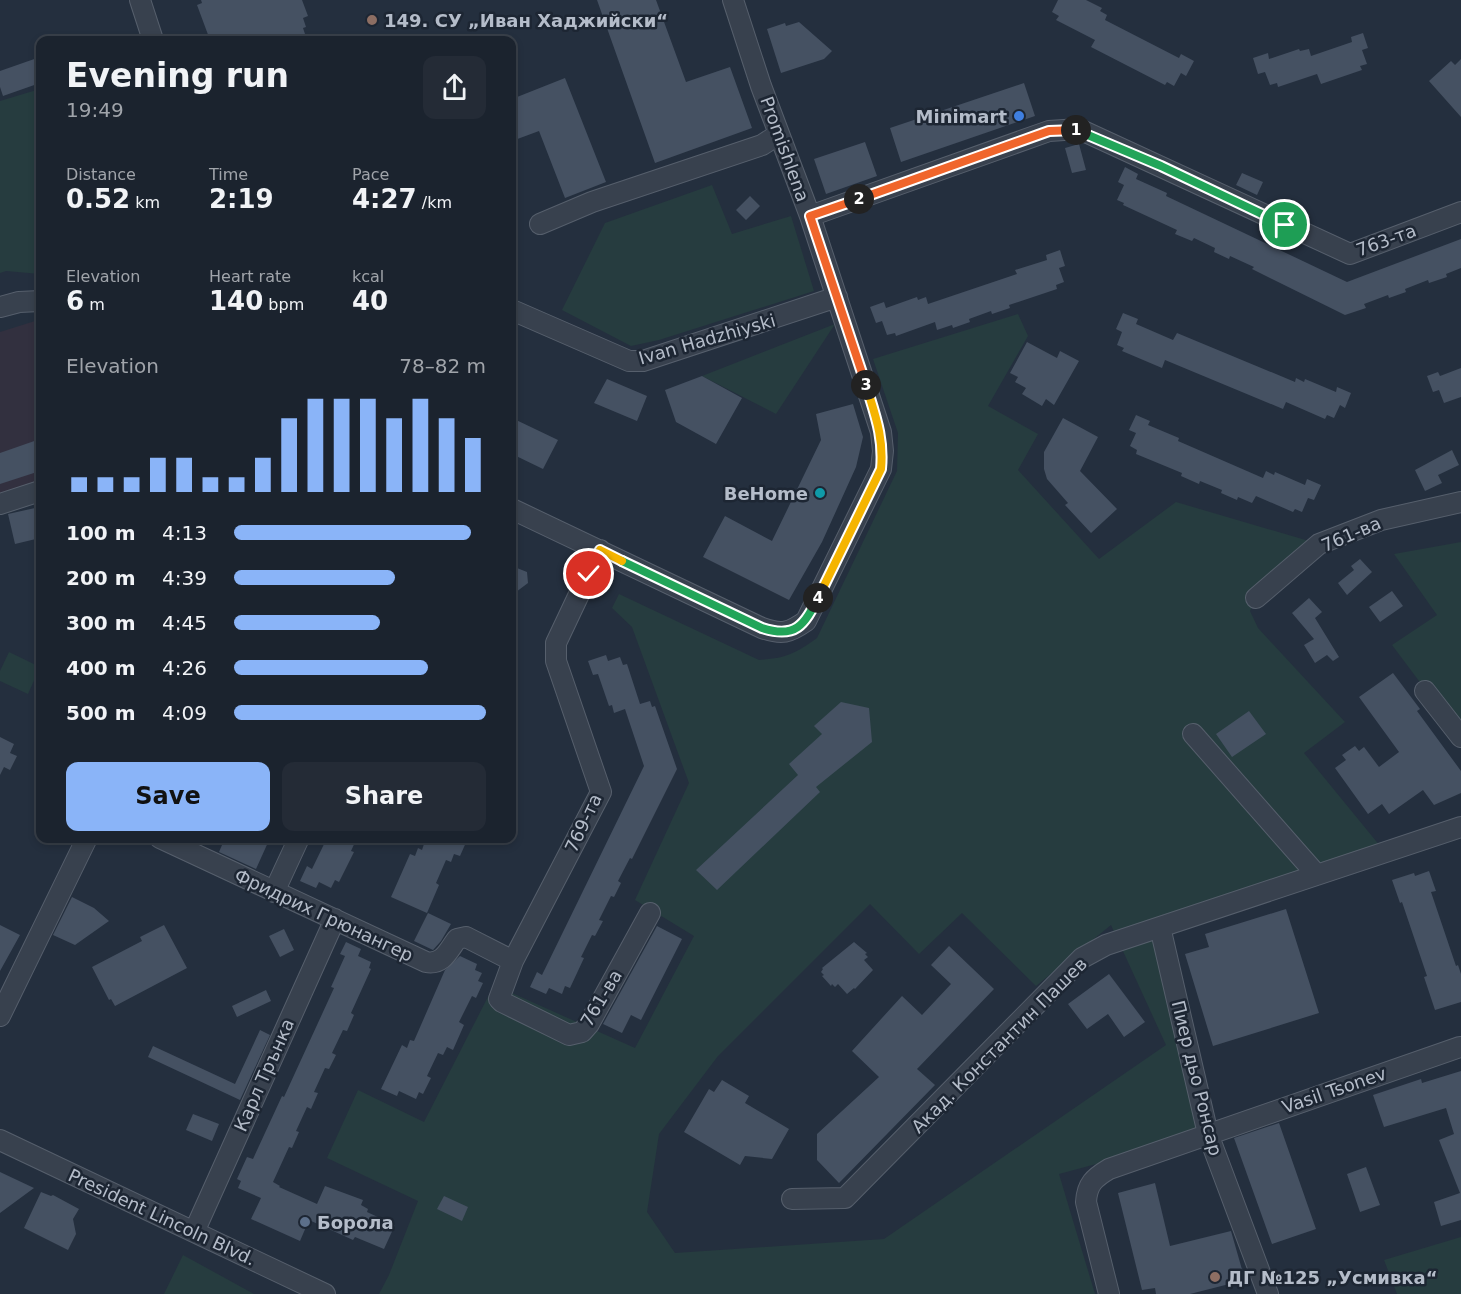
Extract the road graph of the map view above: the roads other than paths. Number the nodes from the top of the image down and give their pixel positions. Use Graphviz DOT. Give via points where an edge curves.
graph roads {
  1 [pos="140,0"];
  2 [pos="733,0"];
  3 [pos="152,36"];
  4 [pos="779,134"];
  5 [pos="1461,212"];
  6 [pos="810,216"];
  7 [pos="540,224"];
  8 [pos="837,297"];
  9 [pos="36,301"];
  10 [pos="0,307"];
  11 [pos="516,312"];
  12 [pos="36,492"];
  13 [pos="1461,502"];
  14 [pos="0,504"];
  15 [pos="516,511"];
  16 [pos="600,550"];
  17 [pos="1256,598"];
  18 [pos="1425,691"];
  19 [pos="1193,734"];
  20 [pos="1461,737"];
  21 [pos="1461,827"];
  22 [pos="85,843"];
  23 [pos="171,843"];
  24 [pos="297,843"];
  25 [pos="1317,875"];
  26 [pos="274,892"];
  27 [pos="650,913"];
  28 [pos="335,919"];
  29 [pos="1160,927"];
  30 [pos="513,961"];
  31 [pos="0,1016"];
  32 [pos="1460,1047"];
  33 [pos="1208,1134"];
  34 [pos="0,1140"];
  35 [pos="792,1199"];
  36 [pos="194,1232"];
  37 [pos="325,1294"];
  38 [pos="1110,1294"];
  39 [pos="1268,1294"];
  1 -- 3 [label="street"];
  2 -- 4 [label="street, Promishlena"];
  4 -- 6 [label="street, Promishlena"];
  4 -- 7 [label="street" via="762,146 644,177 557,208"];
  5 -- 6 [label="street, 763-та" via="1350,254 1079,129 1049,131"];
  6 -- 8 [label="street, Promishlena"];
  8 -- 11 [label="street, Ivan Hadzhiyski" via="643,361 629,361"];
  8 -- 16 [label="street, Promishlena" via="881,432 883,451 881,469 806,621 792,631 776,633"];
  9 -- 10 [label="street"];
  12 -- 14 [label="street"];
  13 -- 17 [label="street, 761-ва" via="1381,520 1319,544"];
  15 -- 16 [label="street, Promishlena"];
  16 -- 30 [label="street, 769-та" via="556,643 556,661 601,792"];
  18 -- 20 [label="street"];
  19 -- 25 [label="street"];
  21 -- 25 [label="street, Акад. Константин Пашев"];
  22 -- 31 [label="street"];
  23 -- 26 [label="street, Фридрих Грюнангер"];
  24 -- 26 [label="street"];
  25 -- 29 [label="street, Акад. Константин Пашев"];
  26 -- 28 [label="street, Фридрих Грюнангер"];
  27 -- 30 [label="street, 761-ва" via="582,1032 569,1035 499,999"];
  28 -- 30 [label="street, Фридрих Грюнангер" via="434,963 442,960 457,939 466,937"];
  28 -- 36 [label="street, Карл Трънка"];
  29 -- 33 [label="street, Пиер дьо Ронсар"];
  29 -- 35 [label="street, Акад. Константин Пашев" via="1106,945 1082,958 845,1197"];
  32 -- 33 [label="street, Vasil Tsonev"];
  33 -- 38 [label="street, Vasil Tsonev" via="1109,1169 1090,1183 1086,1190 1089,1219"];
  33 -- 39 [label="street, Пиер дьо Ронсар"];
  34 -- 36 [label="street, President Lincoln Blvd."];
  36 -- 37 [label="street, President Lincoln Blvd."];
}
